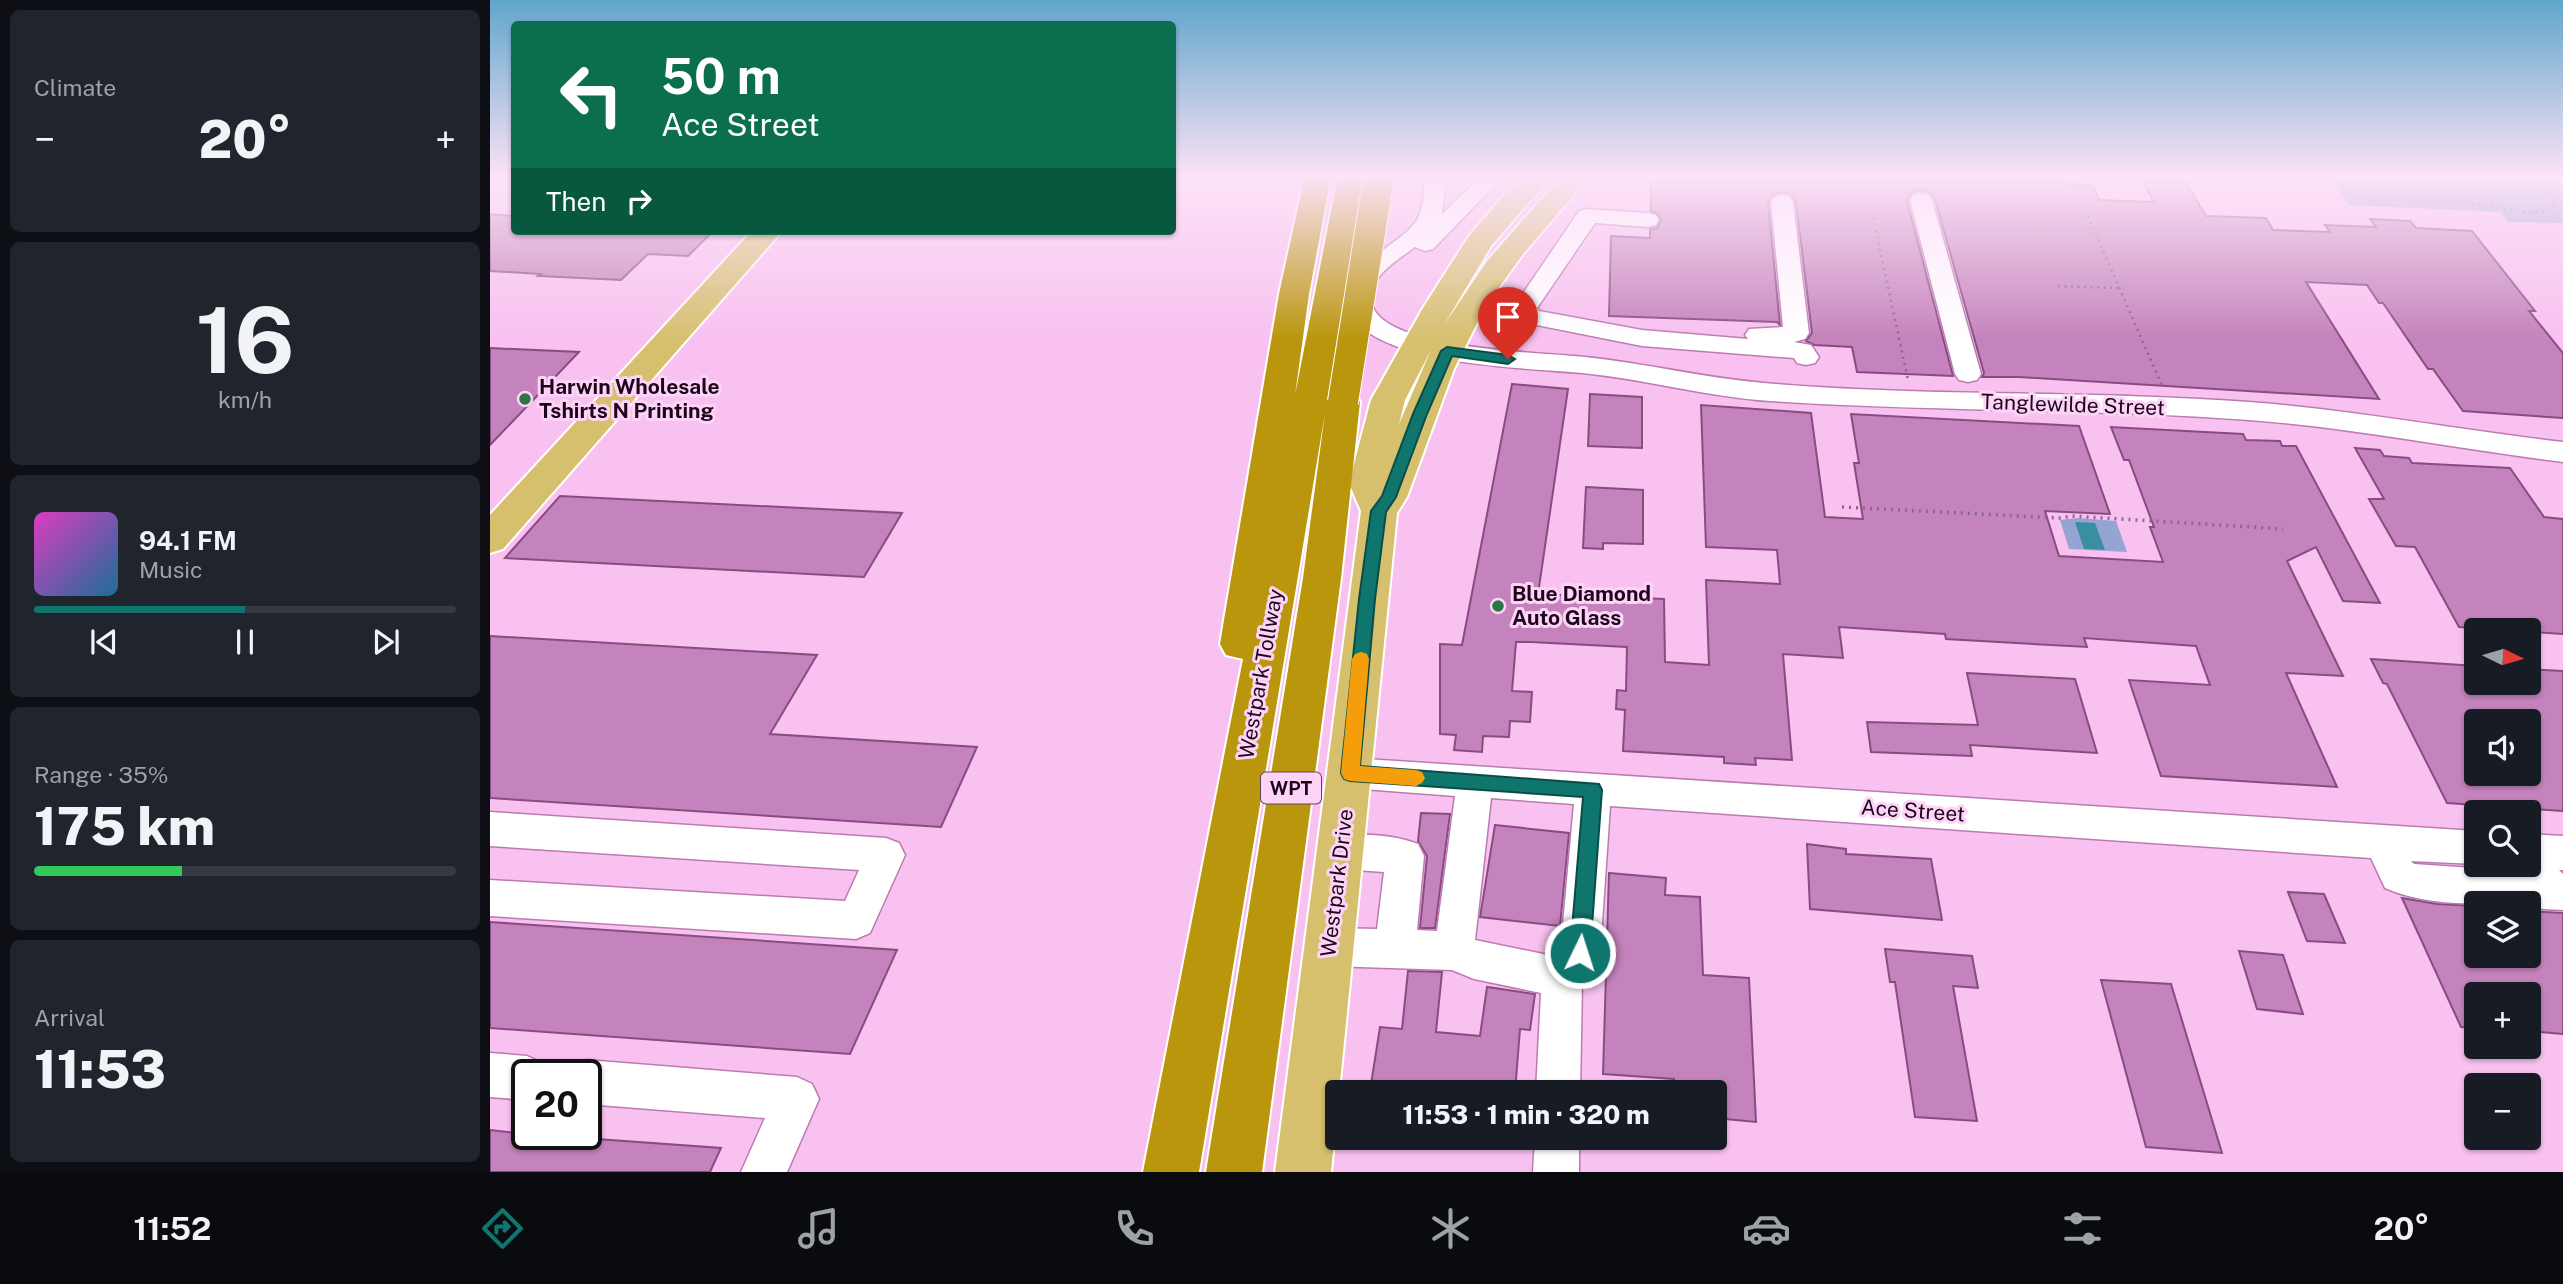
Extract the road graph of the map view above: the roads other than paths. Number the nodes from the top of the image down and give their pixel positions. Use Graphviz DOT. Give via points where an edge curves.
graph roads {
  1 [pos="1307,231"];
  2 [pos="1341,231"];
  3 [pos="1370,231"];
  4 [pos="1421,231"];
  5 [pos="1439,231"];
  6 [pos="1489,231"];
  7 [pos="1528,231"];
  8 [pos="1577,231"];
  9 [pos="1785,231"];
  10 [pos="1929,231"];
  11 [pos="764,235"];
  12 [pos="1438,337"];
  13 [pos="1692,344"];
  14 [pos="1806,357"];
  15 [pos="1968,374"];
  16 [pos="2563,452"];
  17 [pos="490,539"];
  18 [pos="1350,773"];
  19 [pos="1475,782"];
  20 [pos="1592,790"];
  21 [pos="1236,812"];
  22 [pos="490,830"];
  23 [pos="2382,842"];
  24 [pos="2464,847"];
  25 [pos="1341,852"];
  26 [pos="2541,853"];
  27 [pos="2563,853"];
  28 [pos="2541,869"];
  29 [pos="2481,877"];
  30 [pos="2496,877"];
  31 [pos="2557,891"];
  32 [pos="490,898"];
  33 [pos="1329,947"];
  34 [pos="1395,949"];
  35 [pos="1454,951"];
  36 [pos="1562,978"];
  37 [pos="490,1075"];
  38 [pos="511,1077"];
  39 [pos="1559,1080"];
  40 [pos="602,1083"];
  41 [pos="1557,1150"];
  42 [pos="764,1172"];
  43 [pos="1171,1172"];
  44 [pos="1234,1172"];
  45 [pos="1303,1172"];
  46 [pos="1556,1172"];
  1 -- 21 [label="highway" via="1226,739"];
  2 -- 21 [label="highway, Westpark Tollway / WPT"];
  3 -- 44 [label="highway, WPT, bridge"];
  4 -- 12 [label="street" via="1373,269 1359,290 1360,310 1370,322"];
  5 -- 12 [label="street" via="1381,289 1381,305"];
  6 -- 12 [label="main road, Westpark Drive" via="1479,242"];
  7 -- 12 [label="main road, Westpark Drive"];
  8 -- 13 [label="street" via="1525,308 1530,317"];
  9 -- 13 [label="street" via="1796,333 1727,334"];
  10 -- 15 [label="street"];
  11 -- 17 [label="main road"];
  12 -- 16 [label="street, Tanglewilde Street" via="1536,363 1583,364 1762,391 2247,412"];
  12 -- 18 [label="main road, Westpark Drive" via="1420,414 1389,497 1379,511"];
  13 -- 14 [label="street" via="1801,351"];
  18 -- 19 [label="street, Ace Street"];
  18 -- 25 [label="main road, Westpark Drive"];
  19 -- 20 [label="street, Ace Street"];
  19 -- 35 [label="street"];
  20 -- 23 [label="street, Ace Street"];
  20 -- 36 [label="street" via="1580,953"];
  21 -- 43 [label="highway, Westpark Tollway / WPT"];
  22 -- 32 [label="street" via="886,855 856,920"];
  23 -- 24 [label="street, Ace Street"];
  23 -- 29 [label="street" via="2399,876 2413,883"];
  25 -- 33 [label="main road, Westpark Drive"];
  25 -- 34 [label="street" via="1405,856"];
  26 -- 27 [label="street"];
  28 -- 31 [label="street"];
  30 -- 31 [label="street"];
  33 -- 34 [label="street"];
  33 -- 45 [label="main road, Westpark Drive"];
  34 -- 35 [label="street"];
  35 -- 36 [label="street" via="1474,960"];
  36 -- 39 [label="street"];
  37 -- 38 [label="street"];
  40 -- 42 [label="street" via="797,1099"];
  41 -- 46 [label="street"];
}
